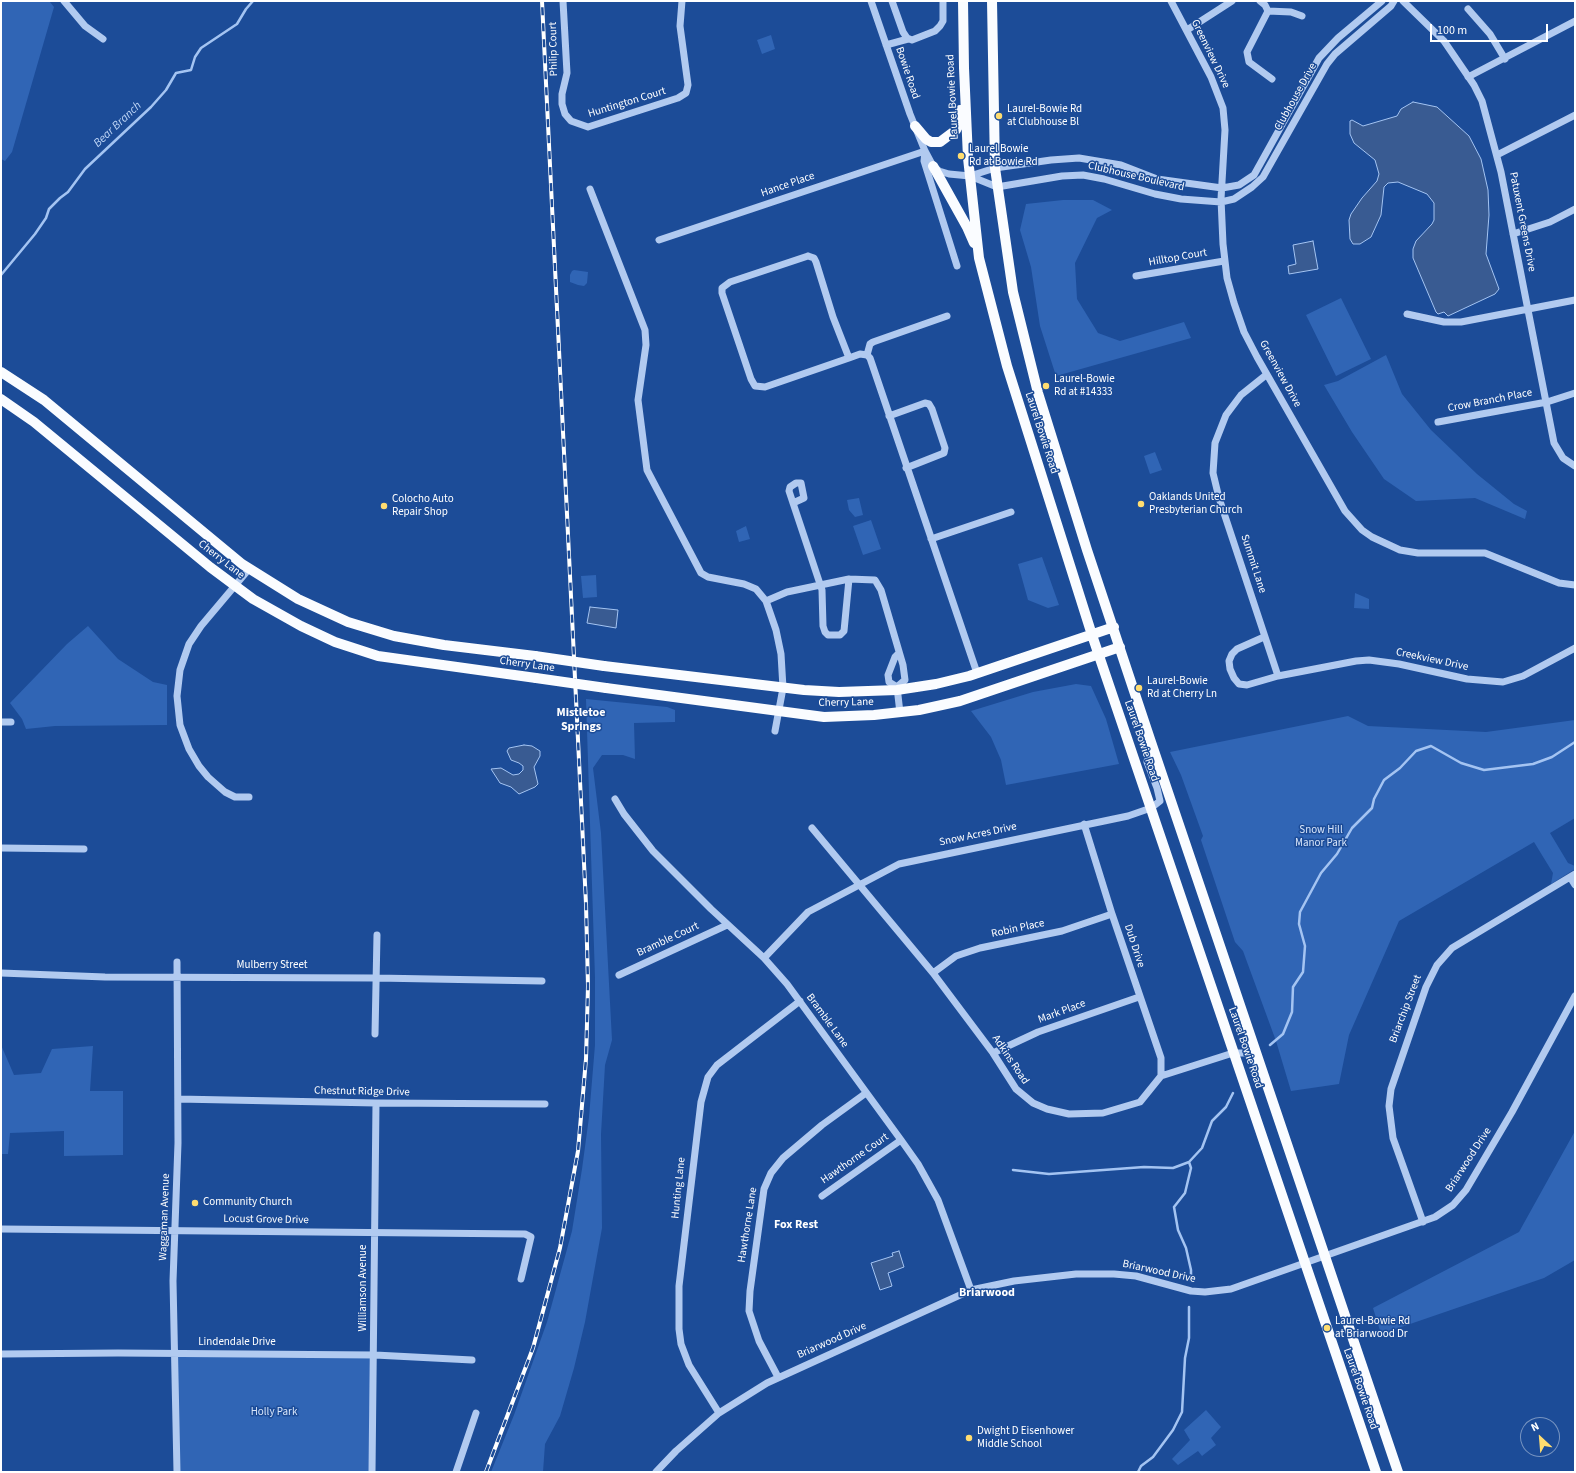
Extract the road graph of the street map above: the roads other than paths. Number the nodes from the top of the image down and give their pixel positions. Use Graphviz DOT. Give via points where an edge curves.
graph roads {
  1 [pos="64,1"];
  2 [pos="563,1"];
  3 [pos="682,1"];
  4 [pos="871,1"];
  5 [pos="892,1"];
  6 [pos="943,1"];
  7 [pos="963,1"];
  8 [pos="992,1"];
  9 [pos="1171,1"];
  10 [pos="1232,1"];
  11 [pos="1382,1"];
  12 [pos="1394,1"];
  13 [pos="1403,1"];
  14 [pos="1265,6"];
  15 [pos="1468,9"];
  16 [pos="1302,16"];
  17 [pos="1575,21"];
  18 [pos="1187,30"];
  19 [pos="103,39"];
  20 [pos="908,39"];
  21 [pos="886,45"];
  22 [pos="1504,59"];
  23 [pos="964,68"];
  24 [pos="1468,77"];
  25 [pos="1272,79"];
  26 [pos="1575,115"];
  27 [pos="568,118"];
  28 [pos="915,126"];
  29 [pos="925,151"];
  30 [pos="1497,155"];
  31 [pos="933,166"];
  32 [pos="995,168"];
  33 [pos="970,176"];
  34 [pos="997,187"];
  35 [pos="1222,188"];
  36 [pos="590,189"];
  37 [pos="1221,202"];
  38 [pos="1575,209"];
  39 [pos="1513,234"];
  40 [pos="659,240"];
  41 [pos="979,258"];
  42 [pos="1224,261"];
  43 [pos="956,266"];
  44 [pos="1136,276"];
  45 [pos="1575,300"];
  46 [pos="1528,310"];
  47 [pos="1407,314"];
  48 [pos="948,316"];
  49 [pos="867,354"];
  50 [pos="849,358"];
  51 [pos="1,372"];
  52 [pos="1266,374"];
  53 [pos="1575,393"];
  54 [pos="1,399"];
  55 [pos="1547,402"];
  56 [pos="889,416"];
  57 [pos="1438,422"];
  58 [pos="1575,466"];
  59 [pos="906,468"];
  60 [pos="793,503"];
  61 [pos="1011,512"];
  62 [pos="930,538"];
  63 [pos="249,569"];
  64 [pos="849,579"];
  65 [pos="820,584"];
  66 [pos="1575,585"];
  67 [pos="235,586"];
  68 [pos="766,601"];
  69 [pos="1114,627"];
  70 [pos="1092,635"];
  71 [pos="1264,638"];
  72 [pos="1120,647"];
  73 [pos="1575,648"];
  74 [pos="899,653"];
  75 [pos="1099,655"];
  76 [pos="977,673"];
  77 [pos="1278,676"];
  78 [pos="783,688"];
  79 [pos="897,688"];
  80 [pos="779,711"];
  81 [pos="900,713"];
  82 [pos="1,722"];
  83 [pos="11,722"];
  84 [pos="775,731"];
  85 [pos="1150,739"];
  86 [pos="249,797"];
  87 [pos="615,799"];
  88 [pos="1151,808"];
  89 [pos="1084,824"];
  90 [pos="812,828"];
  91 [pos="1,848"];
  92 [pos="84,849"];
  93 [pos="1573,875"];
  94 [pos="858,884"];
  95 [pos="1575,885"];
  96 [pos="1112,914"];
  97 [pos="727,925"];
  98 [pos="377,936"];
  99 [pos="764,958"];
  100 [pos="177,962"];
  101 [pos="1,973"];
  102 [pos="933,973"];
  103 [pos="618,975"];
  104 [pos="177,977"];
  105 [pos="376,978"];
  106 [pos="542,981"];
  107 [pos="1139,996"];
  108 [pos="1575,996"];
  109 [pos="800,1001"];
  110 [pos="375,1034"];
  111 [pos="993,1053"];
  112 [pos="1233,1053"];
  113 [pos="1262,1069"];
  114 [pos="1161,1076"];
  115 [pos="866,1093"];
  116 [pos="178,1099"];
  117 [pos="376,1104"];
  118 [pos="545,1104"];
  119 [pos="901,1140"];
  120 [pos="822,1196"];
  121 [pos="1423,1222"];
  122 [pos="1,1229"];
  123 [pos="176,1230"];
  124 [pos="375,1232"];
  125 [pos="1325,1257"];
  126 [pos="1305,1264"];
  127 [pos="521,1279"];
  128 [pos="971,1290"];
  129 [pos="174,1353"];
  130 [pos="1,1354"];
  131 [pos="375,1355"];
  132 [pos="472,1360"];
  133 [pos="778,1377"];
  134 [pos="719,1413"];
  135 [pos="476,1414"];
  136 [pos="177,1472"];
  137 [pos="372,1472"];
  138 [pos="456,1472"];
  139 [pos="656,1472"];
  140 [pos="1376,1472"];
  141 [pos="1398,1472"];
  1 -- 19 [label="street" via="85,26"];
  2 -- 27 [label="street, Philip Court" via="567,73 562,100"];
  3 -- 27 [label="street, Huntington Court" via="680,26 688,85 686,93 595,126 580,126"];
  4 -- 21 [label="street, Bowie Road"];
  5 -- 20 [label="street"];
  6 -- 20 [label="street" via="940,26 935,31 916,39"];
  7 -- 23 [label="main road, Laurel Bowie Road"];
  8 -- 32 [label="main road, Laurel Bowie Road"];
  9 -- 18 [label="street, Greenview Drive"];
  10 -- 18 [label="street"];
  11 -- 35 [label="street, Clubhouse Drive" via="1332,43 1319,58 1254,175 1239,185"];
  12 -- 37 [label="street, Clubhouse Drive" via="1327,64 1263,177 1234,199"];
  13 -- 24 [label="street, Patuxent Greens Drive" via="1444,41"];
  14 -- 16 [label="street"];
  14 -- 25 [label="street" via="1247,56 1249,62"];
  15 -- 22 [label="street" via="1490,34"];
  17 -- 22 [label="street"];
  18 -- 35 [label="street, Greenview Drive" via="1211,77 1223,108 1225,130"];
  20 -- 21 [label="street"];
  21 -- 28 [label="street, Bowie Road"];
  22 -- 24 [label="street"];
  23 -- 28 [label="main road" via="959,80 960,121 956,130 936,143 926,139"];
  23 -- 33 [label="main road, Laurel Bowie Road"];
  24 -- 30 [label="street, Patuxent Greens Drive" via="1482,101"];
  26 -- 30 [label="street"];
  28 -- 29 [label="street, Bowie Road"];
  29 -- 31 [label="street, Bowie Road"];
  29 -- 40 [label="street, Hance Place"];
  29 -- 43 [label="street, Bowie Road" via="924,161"];
  30 -- 39 [label="street, Patuxent Greens Drive"];
  31 -- 33 [label="street" via="949,174"];
  31 -- 41 [label="main road" via="968,227"];
  32 -- 33 [label="street, Clubhouse Boulevard"];
  32 -- 34 [label="main road, Laurel Bowie Road"];
  32 -- 35 [label="street, Clubhouse Boulevard" via="1079,158 1121,164 1157,179"];
  33 -- 34 [label="street"];
  33 -- 41 [label="main road, Laurel Bowie Road"];
  34 -- 37 [label="street, Clubhouse Boulevard" via="1062,176 1083,176 1181,199"];
  34 -- 69 [label="main road, Laurel Bowie Road" via="1013,292 1038,393"];
  35 -- 37 [label="street, Greenview Drive"];
  36 -- 68 [label="street" via="645,330 646,345 638,400 649,477 701,573 756,589"];
  37 -- 42 [label="street, Greenview Drive"];
  38 -- 39 [label="street" via="1550,222"];
  39 -- 46 [label="street, Patuxent Greens Drive"];
  41 -- 70 [label="main road, Laurel Bowie Road" via="1020,411"];
  42 -- 44 [label="street, Hilltop Court"];
  42 -- 52 [label="street, Greenview Drive" via="1239,318"];
  45 -- 46 [label="street"];
  46 -- 47 [label="street" via="1452,322"];
  46 -- 55 [label="street, Patuxent Greens Drive"];
  48 -- 49 [label="street" via="874,342 870,344"];
  49 -- 50 [label="street"];
  49 -- 56 [label="street"];
  50 -- 50 [label="street" via="765,387 755,386 722,288 730,282 803,257 814,258"];
  51 -- 63 [label="main road, Cherry Lane" via="44,400"];
  52 -- 66 [label="street, Greenview Drive" via="1345,511 1372,537 1407,551 1485,553 1559,583"];
  52 -- 71 [label="street, Summit Lane" via="1241,395 1226,415 1215,443 1213,473"];
  53 -- 55 [label="street, Crow Branch Place"];
  54 -- 67 [label="main road, Cherry Lane" via="34,422"];
  55 -- 57 [label="street, Crow Branch Place"];
  55 -- 58 [label="street, Patuxent Greens Drive" via="1554,443 1563,458"];
  56 -- 59 [label="street"];
  56 -- 59 [label="street" via="925,403 929,404 945,448 944,453"];
  59 -- 62 [label="street"];
  60 -- 65 [label="street"];
  61 -- 62 [label="street"];
  62 -- 76 [label="street"];
  63 -- 67 [label="street"];
  63 -- 78 [label="main road, Cherry Lane, bridge" via="315,608 374,630 414,640"];
  64 -- 65 [label="street"];
  64 -- 65 [label="street" via="845,627 840,635 828,635 825,632"];
  64 -- 74 [label="street" via="871,578 879,584"];
  65 -- 68 [label="street" via="786,592"];
  67 -- 80 [label="main road, Cherry Lane, bridge" via="301,626 335,642 371,654"];
  67 -- 86 [label="street" via="202,626 185,652 179,673 177,708 184,739 199,766 225,792 235,797"];
  68 -- 78 [label="street" via="780,646"];
  69 -- 70 [label="main road, Cherry Lane"];
  69 -- 72 [label="main road, Laurel Bowie Road"];
  70 -- 75 [label="main road, Laurel Bowie Road"];
  70 -- 76 [label="main road, Cherry Lane"];
  71 -- 77 [label="street"];
  71 -- 77 [label="street, Creekview Drive" via="1234,651 1229,661 1230,669 1236,682 1242,685"];
  72 -- 75 [label="main road, Cherry Lane"];
  72 -- 85 [label="main road, Laurel Bowie Road"];
  73 -- 77 [label="street, Creekview Drive" via="1523,676 1503,682 1467,679 1369,660"];
  74 -- 79 [label="street" via="905,680"];
  74 -- 79 [label="street" via="888,675 889,682"];
  75 -- 81 [label="main road, Cherry Lane" via="960,701"];
  75 -- 88 [label="main road, Laurel Bowie Road"];
  76 -- 79 [label="main road, Cherry Lane" via="936,684"];
  78 -- 79 [label="main road, Cherry Lane" via="839,692"];
  78 -- 80 [label="street"];
  79 -- 81 [label="street"];
  80 -- 81 [label="main road, Cherry Lane" via="841,717"];
  80 -- 84 [label="street"];
  82 -- 83 [label="street"];
  85 -- 88 [label="street" via="1147,762 1160,801"];
  85 -- 113 [label="main road, Laurel Bowie Road"];
  87 -- 97 [label="street, Bramble Lane" via="653,851"];
  88 -- 89 [label="street, Snow Acres Drive" via="1128,816"];
  88 -- 112 [label="main road, Laurel Bowie Road"];
  89 -- 94 [label="street, Snow Acres Drive" via="904,862"];
  89 -- 96 [label="street, Dub Drive"];
  90 -- 94 [label="street, Adkins Road"];
  91 -- 92 [label="street"];
  93 -- 95 [label="street"];
  93 -- 121 [label="street, Briarchip Street" via="1452,948 1437,965 1426,987 1391,1089 1389,1106 1393,1138"];
  94 -- 99 [label="street, Snow Acres Drive" via="803,915"];
  94 -- 102 [label="street, Adkins Road"];
  96 -- 102 [label="street, Robin Place" via="1062,931 980,948 956,956"];
  96 -- 107 [label="street, Dub Drive"];
  97 -- 99 [label="street, Bramble Lane"];
  97 -- 103 [label="street, Bramble Court"];
  98 -- 105 [label="street"];
  99 -- 109 [label="street, Bramble Lane"];
  100 -- 104 [label="street, Waggaman Avenue"];
  101 -- 104 [label="street, Mulberry Street"];
  102 -- 111 [label="street, Adkins Road"];
  104 -- 105 [label="street, Mulberry Street"];
  104 -- 116 [label="street, Waggaman Avenue"];
  105 -- 106 [label="street, Mulberry Street"];
  105 -- 110 [label="street"];
  107 -- 111 [label="street, Mark Place" via="1038,1032"];
  107 -- 114 [label="street, Dub Drive" via="1161,1058"];
  108 -- 121 [label="street, Briarwood Drive" via="1466,1190 1447,1210"];
  109 -- 115 [label="street, Bramble Lane"];
  109 -- 134 [label="street, Hunting Lane" via="717,1065 708,1077 701,1102 679,1286 679,1329 681,1344 689,1365"];
  111 -- 114 [label="street, Adkins Road" via="1016,1089 1026,1099 1047,1109 1069,1114 1103,1112 1140,1102"];
  112 -- 113 [label="street" via="1246,1053"];
  112 -- 114 [label="street"];
  112 -- 126 [label="main road, Laurel Bowie Road"];
  113 -- 125 [label="main road, Laurel Bowie Road"];
  115 -- 119 [label="street, Bramble Lane"];
  115 -- 133 [label="street, Hawthorne Lane" via="783,1158 764,1189 749,1312 759,1341"];
  116 -- 117 [label="street, Chestnut Ridge Drive"];
  116 -- 123 [label="street, Waggaman Avenue"];
  117 -- 118 [label="street, Chestnut Ridge Drive"];
  117 -- 124 [label="street, Williamson Avenue"];
  119 -- 120 [label="street, Hawthorne Court"];
  119 -- 128 [label="street, Bramble Lane" via="938,1200"];
  121 -- 125 [label="street, Briarwood Drive"];
  122 -- 123 [label="street, Locust Grove Drive"];
  123 -- 124 [label="street, Locust Grove Drive"];
  123 -- 129 [label="street, Waggaman Avenue" via="173,1281"];
  124 -- 127 [label="street, Locust Grove Drive" via="524,1234 530,1237"];
  124 -- 131 [label="street, Williamson Avenue"];
  125 -- 126 [label="street, Briarwood Drive"];
  125 -- 141 [label="main road, Laurel Bowie Road"];
  126 -- 128 [label="street, Briarwood Drive" via="1255,1282 1218,1291 1191,1291 1136,1276 1114,1274 1076,1274 1014,1280"];
  126 -- 140 [label="main road, Laurel Bowie Road"];
  128 -- 133 [label="street, Briarwood Drive"];
  129 -- 130 [label="street, Lindendale Drive"];
  129 -- 131 [label="street, Lindendale Drive"];
  129 -- 136 [label="street, Waggaman Avenue"];
  131 -- 132 [label="street, Lindendale Drive"];
  131 -- 137 [label="street, Williamson Avenue"];
  133 -- 134 [label="street, Briarwood Drive"];
  134 -- 139 [label="street, Briarwood Drive"];
  135 -- 138 [label="street"];
}
